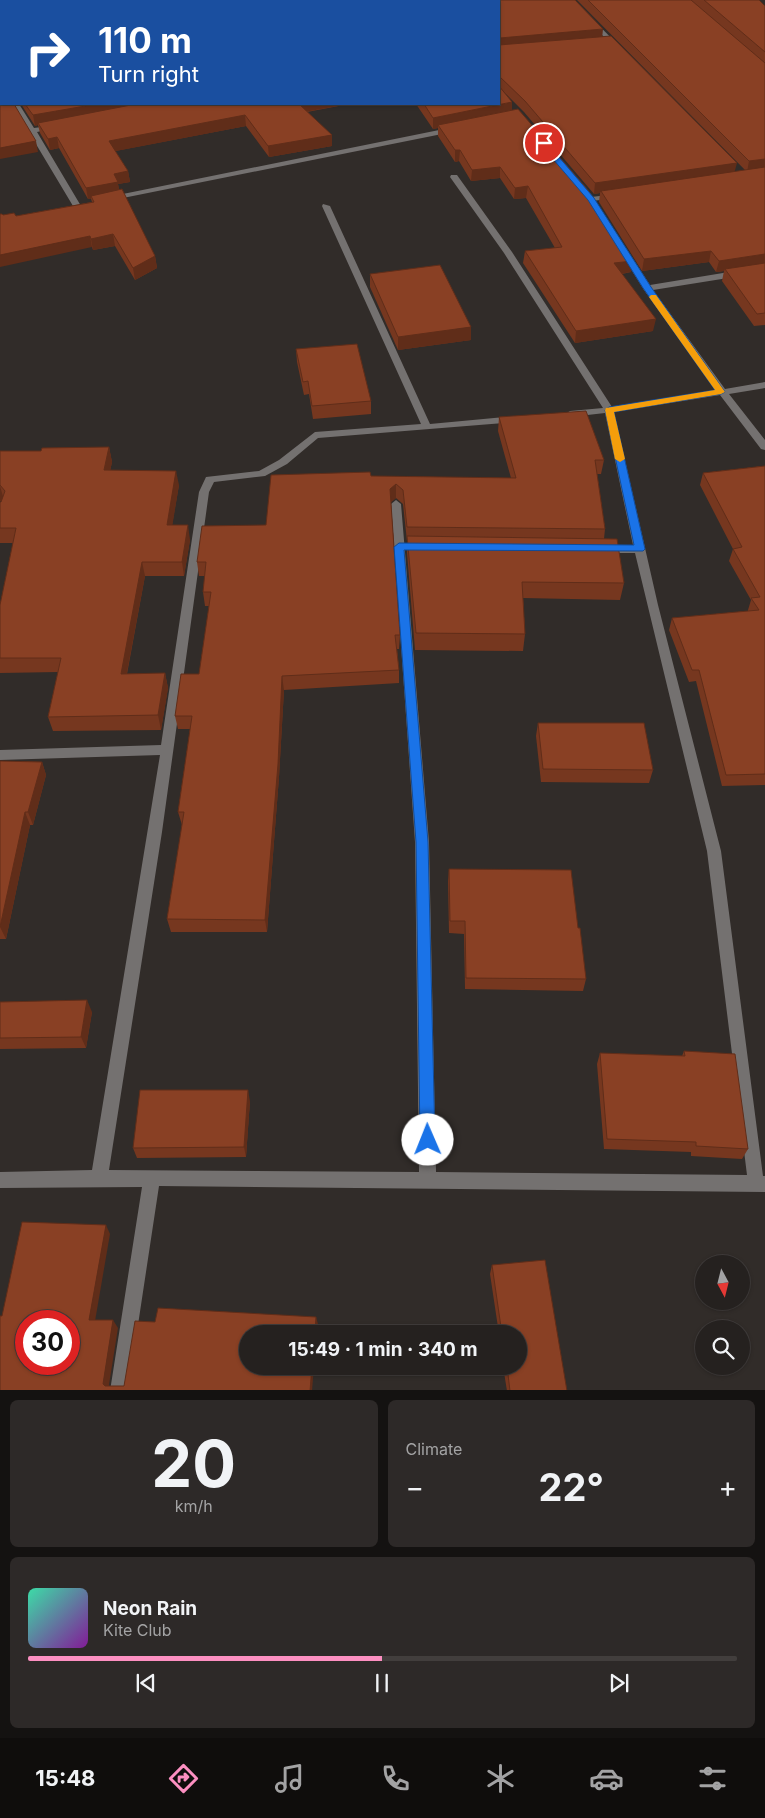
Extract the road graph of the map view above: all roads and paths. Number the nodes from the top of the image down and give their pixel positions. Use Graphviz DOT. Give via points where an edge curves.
graph roads {
  1 [pos="570,0"];
  2 [pos="612,42"];
  3 [pos="602,43"];
  4 [pos="626,56"];
  5 [pos="17,105"];
  6 [pos="61,126"];
  7 [pos="463,127"];
  8 [pos="32,131"];
  9 [pos="454,176"];
  10 [pos="630,194"];
  11 [pos="591,200"];
  12 [pos="96,202"];
  13 [pos="86,204"];
  14 [pos="76,206"];
  15 [pos="326,206"];
  16 [pos="67,208"];
  17 [pos="617,240"];
  18 [pos="765,270"];
  19 [pos="647,288"];
  20 [pos="765,385"];
  21 [pos="721,392"];
  22 [pos="609,410"];
  23 [pos="561,414"];
  24 [pos="523,418"];
  25 [pos="427,427"];
  26 [pos="765,447"];
  27 [pos="396,504"];
  28 [pos="592,548"];
  29 [pos="640,549"];
  30 [pos="167,750"];
  31 [pos="0,755"];
  32 [pos="152,1178"];
  33 [pos="0,1180"];
  34 [pos="99,1180"];
  35 [pos="428,1180"];
  36 [pos="761,1184"];
  37 [pos="119,1390"];
  1 -- 2 [label="street"];
  2 -- 3 [label="street"];
  2 -- 4 [label="street"];
  5 -- 8 [label="street"];
  6 -- 8 [label="street"];
  7 -- 12 [label="street"];
  8 -- 14 [label="street"];
  9 -- 22 [label="street" via="508,252"];
  10 -- 11 [label="street"];
  13 -- 14 [label="street"];
  14 -- 16 [label="street"];
  15 -- 25 [label="street"];
  17 -- 19 [label="street"];
  18 -- 19 [label="street"];
  19 -- 21 [label="street"];
  20 -- 21 [label="street"];
  21 -- 22 [label="street"];
  21 -- 26 [label="street"];
  22 -- 23 [label="street"];
  22 -- 29 [label="street"];
  24 -- 25 [label="street"];
  25 -- 30 [label="street" via="315,435 283,462 261,474 210,479 204,492"];
  27 -- 35 [label="street" via="404,547 422,842"];
  28 -- 29 [label="street"];
  29 -- 36 [label="street" via="714,851"];
  30 -- 31 [label="street"];
  30 -- 34 [label="street"];
  32 -- 34 [label="street"];
  32 -- 35 [label="street"];
  32 -- 37 [label="street"];
  33 -- 34 [label="street"];
  35 -- 36 [label="street"];
}
